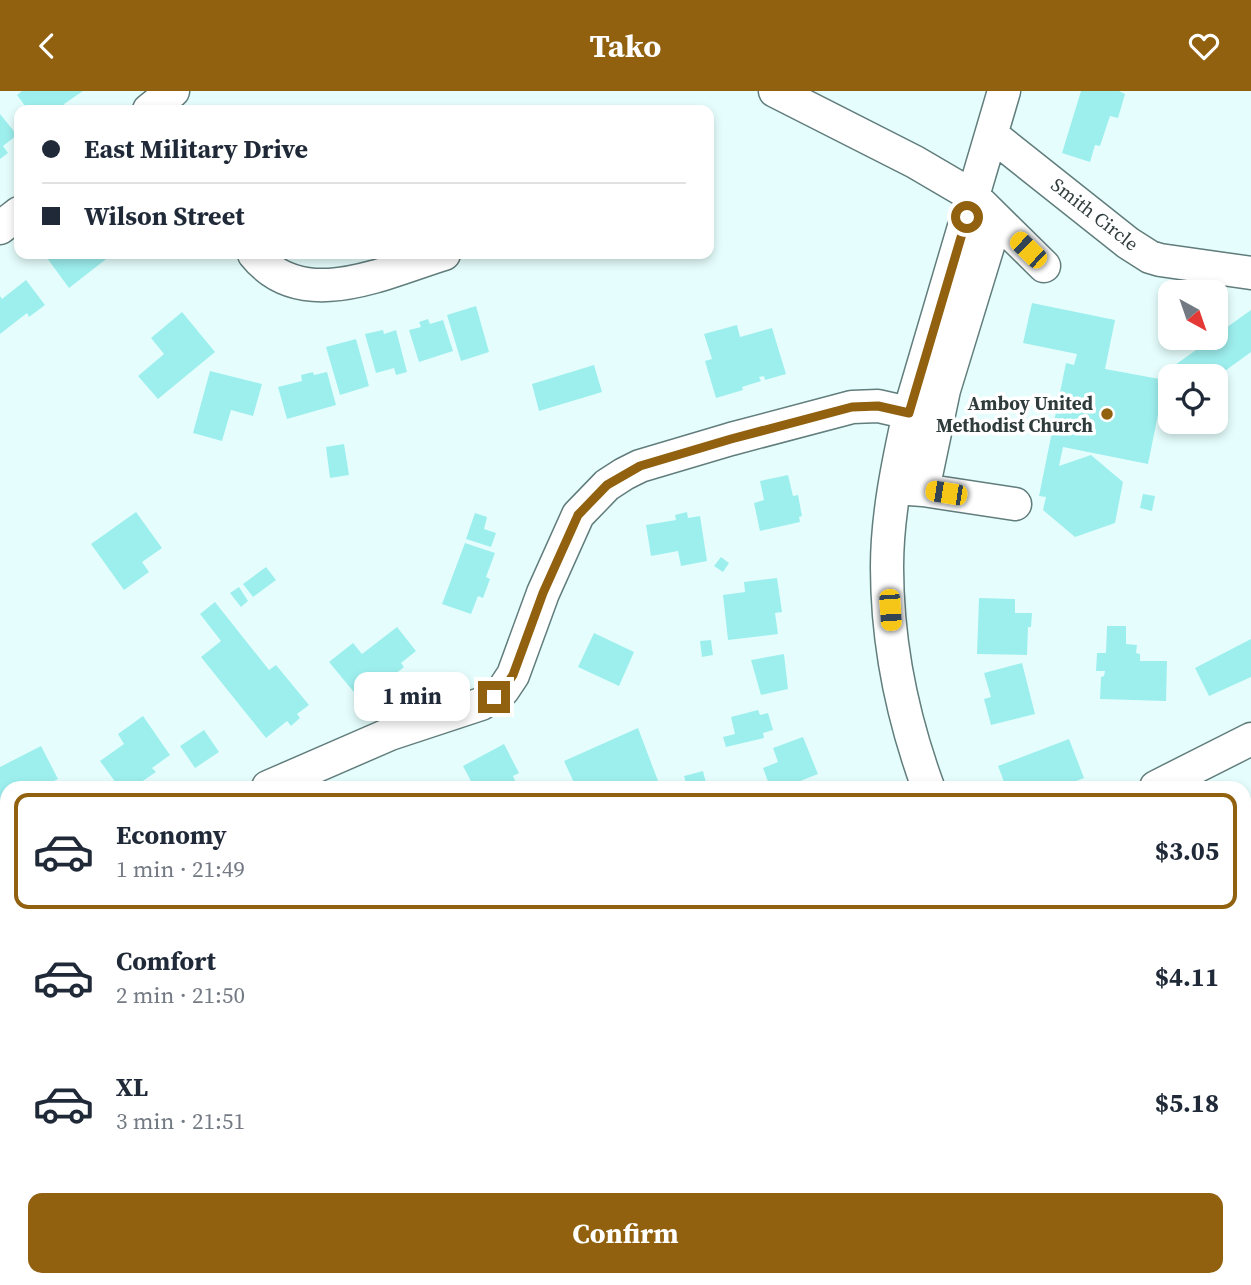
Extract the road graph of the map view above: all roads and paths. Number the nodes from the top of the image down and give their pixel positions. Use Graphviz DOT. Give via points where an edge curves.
graph roads {
  1 [pos="173,91"];
  2 [pos="775,91"];
  3 [pos="1004,91"];
  4 [pos="155,105"];
  5 [pos="992,135"];
  6 [pos="973,196"];
  7 [pos="14,216"];
  8 [pos="996,220"];
  9 [pos="0,228"];
  10 [pos="259,259"];
  11 [pos="428,259"];
  12 [pos="1044,266"];
  13 [pos="1251,272"];
  14 [pos="909,413"];
  15 [pos="909,489"];
  16 [pos="1015,504"];
  17 [pos="1251,739"];
  18 [pos="282,781"];
  19 [pos="926,781"];
  20 [pos="1169,781"];
  1 -- 4 [label="street"];
  2 -- 6 [label="street"];
  3 -- 5 [label="street"];
  5 -- 6 [label="street"];
  5 -- 13 [label="street, Smith Circle" via="1150,257"];
  6 -- 8 [label="street"];
  6 -- 14 [label="street"];
  7 -- 9 [label="street"];
  8 -- 12 [label="street"];
  8 -- 15 [label="street"];
  10 -- 11 [label="street" via="287,280 331,286"];
  14 -- 15 [label="street"];
  14 -- 18 [label="street" via="878,406 852,407 624,474 578,515 503,690 481,704 390,734"];
  15 -- 16 [label="street"];
  15 -- 19 [label="street" via="887,566 898,689"];
  17 -- 20 [label="street"];
}
